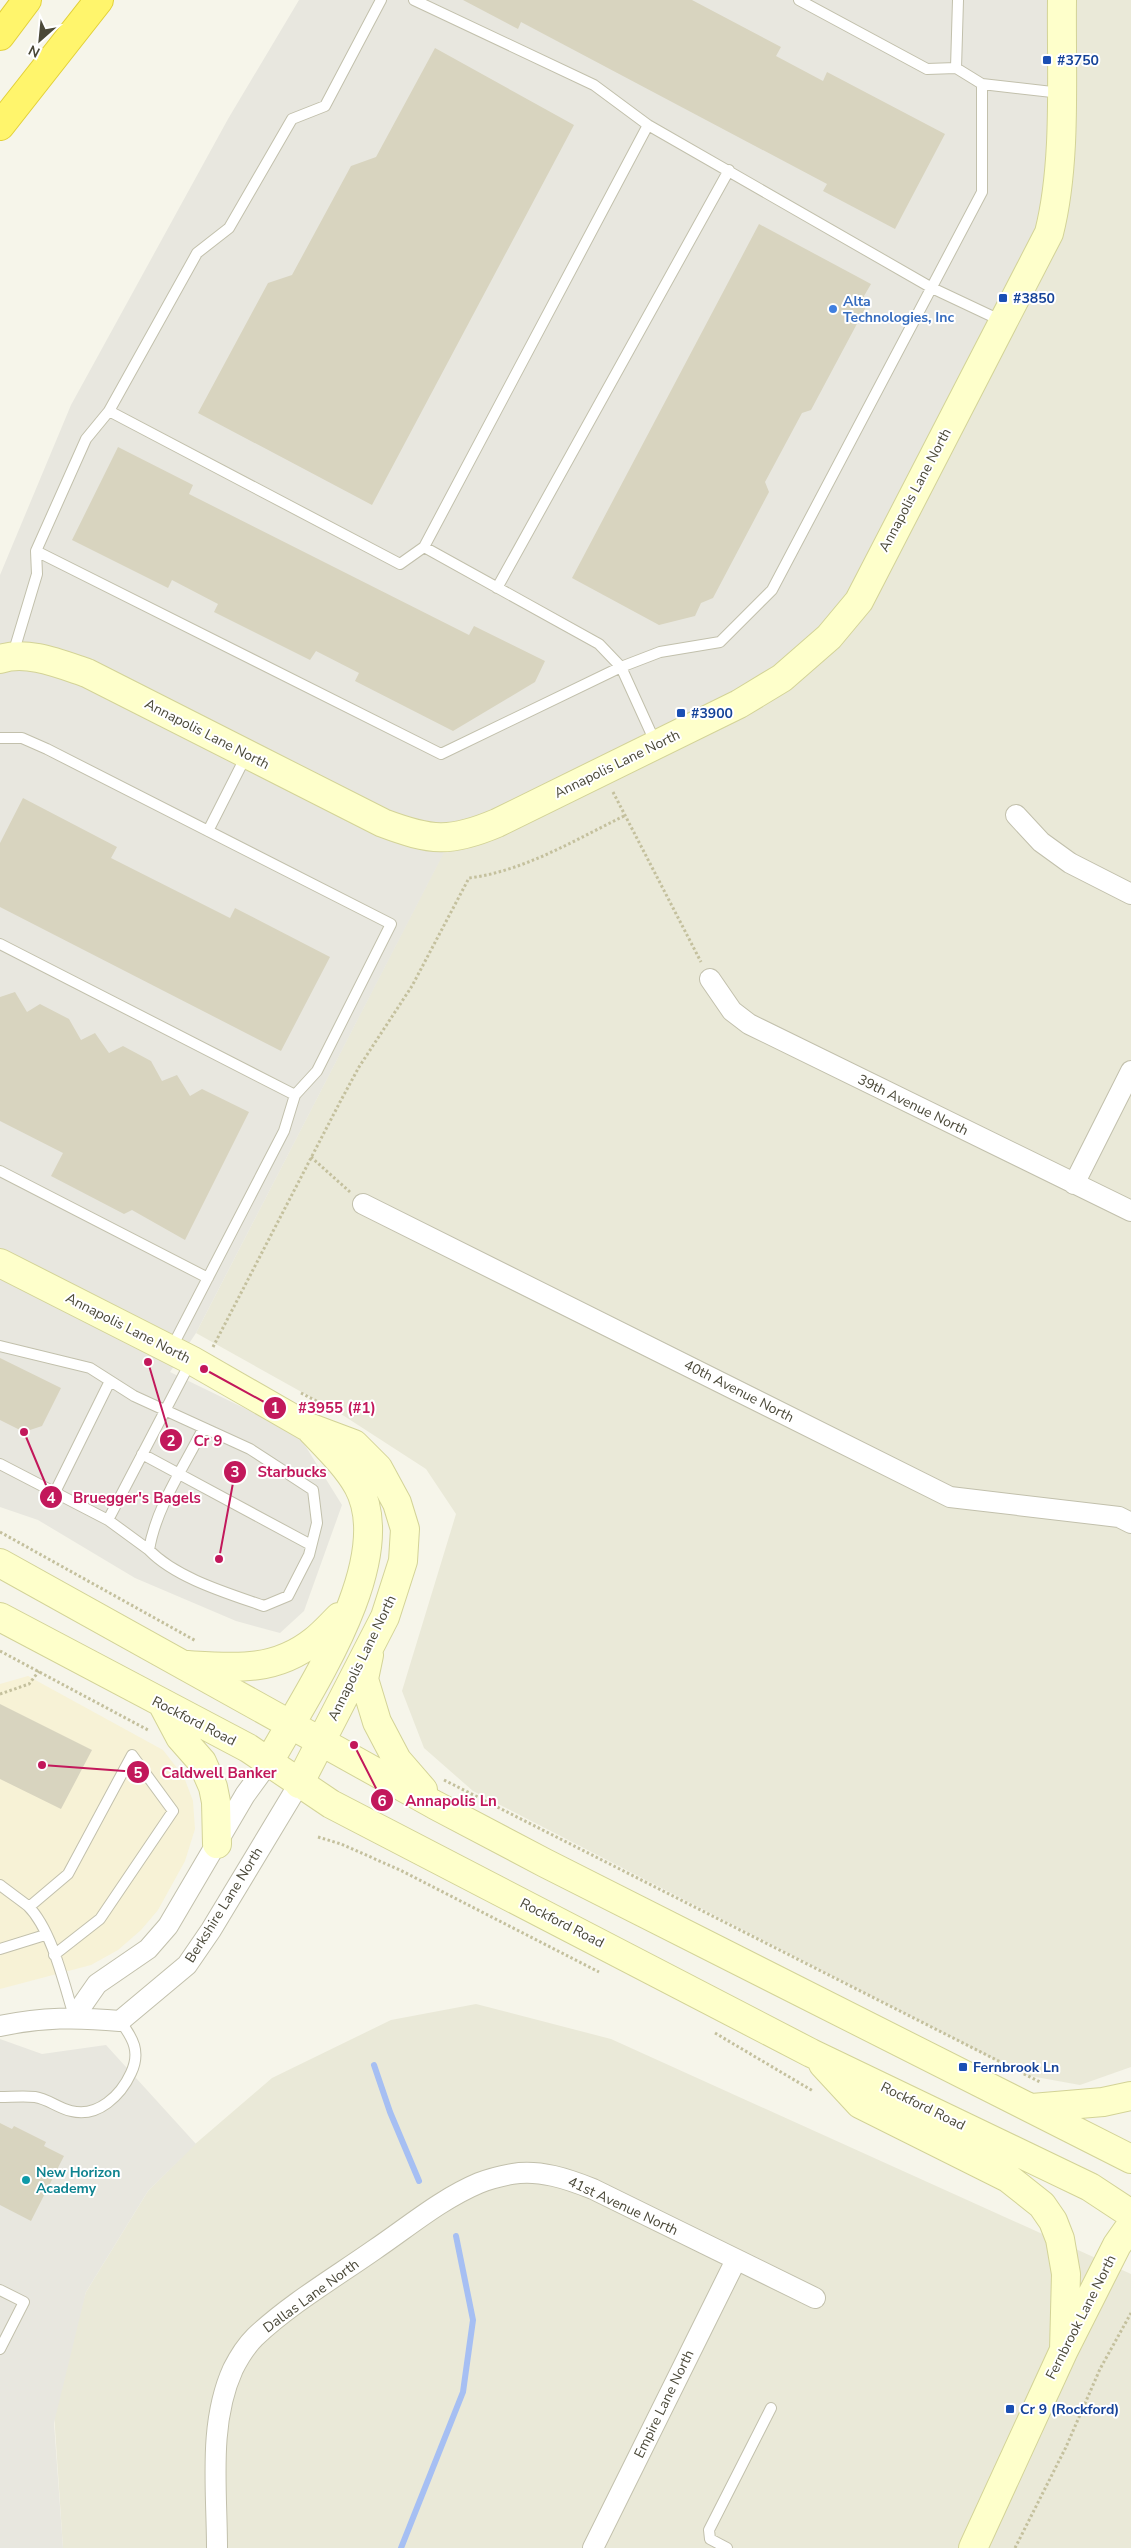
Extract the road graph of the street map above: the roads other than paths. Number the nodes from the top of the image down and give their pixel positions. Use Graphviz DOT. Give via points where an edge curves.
graph roads {
  1 [pos="27,0"];
  2 [pos="99,0"];
  3 [pos="381,0"];
  4 [pos="414,0"];
  5 [pos="799,0"];
  6 [pos="1062,0"];
  7 [pos="956,1"];
  8 [pos="0,36"];
  9 [pos="956,68"];
  10 [pos="982,84"];
  11 [pos="1061,93"];
  12 [pos="648,125"];
  13 [pos="0,126"];
  14 [pos="729,170"];
  15 [pos="932,288"];
  16 [pos="1003,322"];
  17 [pos="109,411"];
  18 [pos="424,547"];
  19 [pos="36,551"];
  20 [pos="497,588"];
  21 [pos="6,657"];
  22 [pos="621,667"];
  23 [pos="0,738"];
  24 [pos="656,745"];
  25 [pos="247,754"];
  26 [pos="1016,815"];
  27 [pos="208,831"];
  28 [pos="1131,894"];
  29 [pos="0,944"];
  30 [pos="710,979"];
  31 [pos="1131,1071"];
  32 [pos="295,1095"];
  33 [pos="0,1171"];
  34 [pos="1074,1184"];
  35 [pos="363,1204"];
  36 [pos="1131,1211"];
  37 [pos="0,1263"];
  38 [pos="208,1278"];
  39 [pos="0,1346"];
  40 [pos="191,1353"];
  41 [pos="110,1381"];
  42 [pos="164,1411"];
  43 [pos="306,1426"];
  44 [pos="204,1429"];
  45 [pos="142,1454"];
  46 [pos="0,1464"];
  47 [pos="180,1473"];
  48 [pos="55,1492"];
  49 [pos="108,1520"];
  50 [pos="1131,1523"];
  51 [pos="311,1545"];
  52 [pos="149,1550"];
  53 [pos="0,1563"];
  54 [pos="352,1606"];
  55 [pos="0,1617"];
  56 [pos="372,1636"];
  57 [pos="182,1665"];
  58 [pos="163,1705"];
  59 [pos="290,1724"];
  60 [pos="321,1741"];
  61 [pos="269,1762"];
  62 [pos="299,1784"];
  63 [pos="435,1805"];
  64 [pos="217,1844"];
  65 [pos="0,1885"];
  66 [pos="29,1907"];
  67 [pos="46,1935"];
  68 [pos="0,1949"];
  69 [pos="54,1955"];
  70 [pos="74,2017"];
  71 [pos="120,2020"];
  72 [pos="0,2026"];
  73 [pos="812,2052"];
  74 [pos="1131,2096"];
  75 [pos="0,2097"];
  76 [pos="1032,2108"];
  77 [pos="1131,2159"];
  78 [pos="1131,2214"];
  79 [pos="1131,2224"];
  80 [pos="376,2249"];
  81 [pos="736,2260"];
  82 [pos="0,2290"];
  83 [pos="815,2298"];
  84 [pos="0,2349"];
  85 [pos="1064,2350"];
  86 [pos="771,2408"];
  87 [pos="217,2548"];
  88 [pos="593,2548"];
  89 [pos="728,2548"];
  90 [pos="973,2548"];
  1 -- 8 [label="highway"];
  2 -- 13 [label="highway"];
  3 -- 17 [label="lane" via="325,106 292,120 229,228 197,253"];
  4 -- 12 [label="lane" via="594,85"];
  5 -- 9 [label="lane" via="927,69"];
  6 -- 11 [label="main road, Annapolis Lane North"];
  7 -- 9 [label="lane"];
  9 -- 10 [label="lane"];
  10 -- 11 [label="lane"];
  10 -- 15 [label="lane" via="982,192"];
  11 -- 16 [label="main road, Annapolis Lane North" via="1060,167 1049,233"];
  12 -- 14 [label="lane"];
  12 -- 18 [label="lane"];
  14 -- 15 [label="lane"];
  14 -- 20 [label="lane"];
  15 -- 16 [label="lane"];
  15 -- 22 [label="lane" via="772,590 720,642 660,652"];
  16 -- 24 [label="main road, Annapolis Lane North" via="859,601 840,625 782,678 739,704"];
  17 -- 18 [label="lane" via="400,564"];
  17 -- 19 [label="lane" via="86,439"];
  18 -- 20 [label="lane"];
  19 -- 21 [label="lane" via="37,574"];
  19 -- 22 [label="lane" via="442,754"];
  20 -- 22 [label="lane" via="599,644"];
  21 -- 25 [label="main road, Annapolis Lane North" via="52,662 86,673"];
  22 -- 24 [label="lane"];
  23 -- 27 [label="lane" via="22,738 48,749"];
  24 -- 25 [label="main road, Annapolis Lane North" via="498,823 472,834 450,838 409,832 384,823"];
  25 -- 27 [label="lane"];
  26 -- 28 [label="street" via="1041,842 1070,863"];
  27 -- 32 [label="lane" via="391,924 317,1071"];
  29 -- 32 [label="lane"];
  30 -- 34 [label="street, 39th Avenue North" via="732,1011 749,1024"];
  31 -- 34 [label="street"];
  32 -- 38 [label="lane" via="284,1131"];
  33 -- 38 [label="lane"];
  34 -- 36 [label="street, 39th Avenue North"];
  35 -- 50 [label="street, 40th Avenue North" via="950,1497 1119,1517"];
  37 -- 40 [label="main road, Annapolis Lane North"];
  38 -- 40 [label="lane"];
  39 -- 41 [label="lane" via="90,1368"];
  40 -- 42 [label="lane"];
  40 -- 43 [label="main road, Annapolis Lane North"];
  41 -- 42 [label="lane"];
  41 -- 48 [label="lane"];
  42 -- 44 [label="lane"];
  42 -- 45 [label="lane"];
  43 -- 54 [label="main road, Annapolis Lane North" via="338,1459 358,1486 365,1506 368,1533 364,1567"];
  43 -- 56 [label="main road, Annapolis Lane North" via="354,1444 378,1468 397,1503 405,1529 403,1561 385,1617"];
  44 -- 47 [label="lane"];
  44 -- 51 [label="lane" via="250,1449 313,1490 317,1523"];
  45 -- 47 [label="lane"];
  45 -- 49 [label="lane"];
  46 -- 48 [label="lane"];
  47 -- 51 [label="lane"];
  47 -- 52 [label="lane" via="164,1505"];
  48 -- 49 [label="lane"];
  49 -- 52 [label="lane"];
  51 -- 52 [label="lane" via="288,1596 264,1606 213,1588 159,1561"];
  53 -- 57 [label="main road"];
  54 -- 57 [label="main road" via="316,1640 280,1660 246,1668"];
  54 -- 59 [label="main road, Annapolis Lane North"];
  55 -- 58 [label="main road, Rockford Road"];
  56 -- 60 [label="main road, Annapolis Lane North"];
  56 -- 63 [label="main road" via="364,1679 376,1719 397,1760"];
  57 -- 59 [label="main road"];
  58 -- 61 [label="main road, Rockford Road"];
  58 -- 64 [label="main road" via="180,1737 202,1762 213,1786"];
  59 -- 60 [label="main road"];
  59 -- 61 [label="main road, Annapolis Lane North"];
  60 -- 62 [label="main road, Annapolis Lane North"];
  60 -- 63 [label="main road"];
  61 -- 62 [label="main road, Rockford Road"];
  61 -- 64 [label="street" via="245,1795"];
  62 -- 71 [label="street, Berkshire Lane North" via="187,1965"];
  62 -- 73 [label="main road, Rockford Road" via="331,1804"];
  63 -- 76 [label="main road"];
  64 -- 70 [label="street" via="168,1926 148,1949 96,1984"];
  65 -- 66 [label="lane"];
  66 -- 67 [label="lane"];
  66 -- 69 [label="lane" via="68,1874 132,1755 173,1812 100,1919"];
  67 -- 68 [label="lane"];
  67 -- 69 [label="lane"];
  69 -- 70 [label="lane"];
  70 -- 71 [label="street"];
  70 -- 72 [label="street" via="33,2019"];
  71 -- 75 [label="lane" via="133,2037 137,2051 135,2066 127,2083 110,2102 87,2112 71,2111 35,2097"];
  73 -- 78 [label="main road, Rockford Road" via="1090,2187"];
  73 -- 85 [label="main road" via="860,2104 1008,2178 1042,2205 1060,2239 1066,2274"];
  74 -- 76 [label="main road" via="1103,2102"];
  76 -- 77 [label="main road"];
  79 -- 85 [label="main road, Fernbrook Lane North" via="1117,2245"];
  80 -- 81 [label="street, 41st Avenue North" via="448,2200 480,2183 514,2174 542,2174 593,2188"];
  80 -- 87 [label="street, Dallas Lane North" via="279,2316 253,2339 234,2367 222,2400 217,2434"];
  81 -- 83 [label="street, 41st Avenue North"];
  81 -- 88 [label="street, Empire Lane North"];
  82 -- 84 [label="lane" via="24,2302"];
  85 -- 90 [label="main road, Fernbrook Lane North"];
  86 -- 89 [label="lane" via="709,2530 710,2539"];
}
